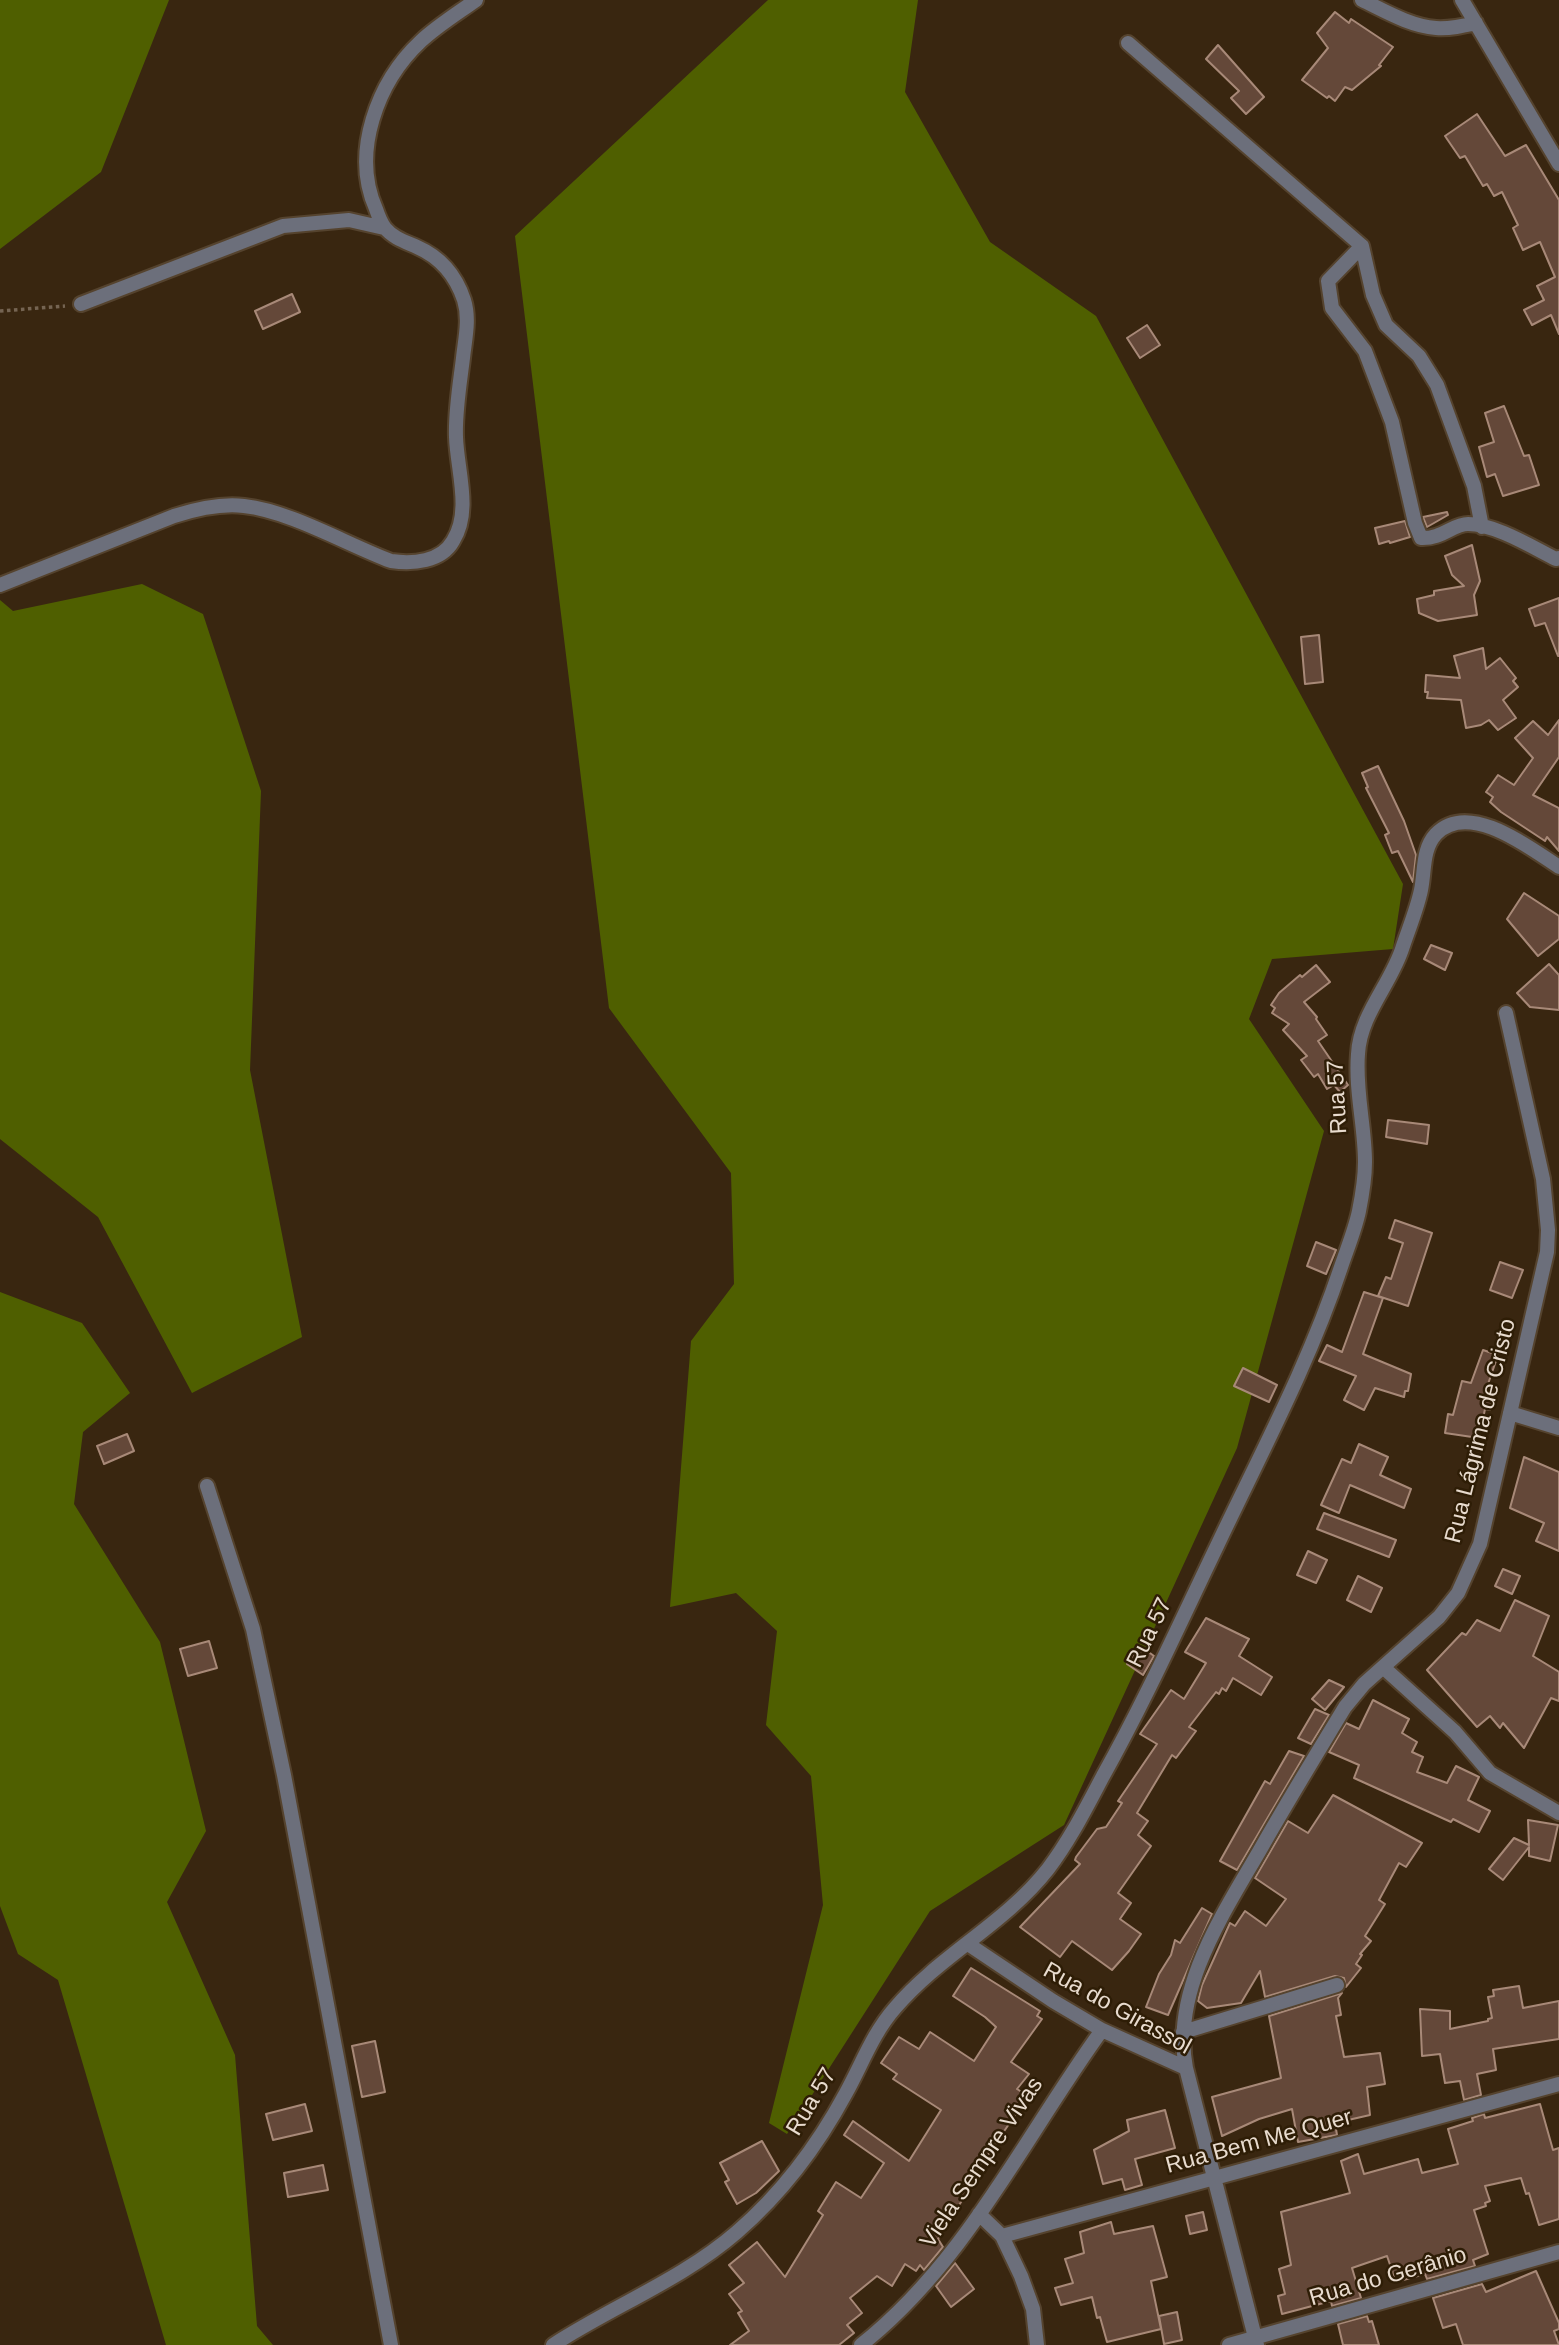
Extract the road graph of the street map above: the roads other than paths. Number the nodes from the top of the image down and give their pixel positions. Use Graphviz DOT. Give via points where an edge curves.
graph roads {
  1 [pos="476,0"];
  2 [pos="1362,0"];
  3 [pos="1462,0"];
  4 [pos="1476,23"];
  5 [pos="1128,43"];
  6 [pos="1559,164"];
  7 [pos="384,228"];
  8 [pos="1362,246"];
  9 [pos="81,304"];
  10 [pos="1482,527"];
  11 [pos="1559,558"];
  12 [pos="0,586"];
  13 [pos="1559,867"];
  14 [pos="1506,1013"];
  15 [pos="1552,1199"];
  16 [pos="1510,1413"];
  17 [pos="1559,1428"];
  18 [pos="207,1486"];
  19 [pos="1384,1668"];
  20 [pos="1559,1813"];
  21 [pos="968,1944"];
  22 [pos="1337,1985"];
  23 [pos="1102,2029"];
  24 [pos="1184,2032"];
  25 [pos="1186,2068"];
  26 [pos="1559,2084"];
  27 [pos="1214,2178"];
  28 [pos="979,2214"];
  29 [pos="1002,2236"];
  30 [pos="1559,2252"];
  31 [pos="1256,2341"];
  32 [pos="391,2345"];
  33 [pos="553,2345"];
  34 [pos="861,2345"];
  35 [pos="1037,2345"];
  36 [pos="1229,2345"];
  1 -- 7 [label="street" via="421,41 380,99 365,159 367,183"];
  2 -- 4 [label="street" via="1424,26"];
  3 -- 4 [label="street"];
  4 -- 6 [label="street"];
  5 -- 8 [label="street"];
  7 -- 9 [label="street" via="349,220 284,226"];
  7 -- 12 [label="street" via="442,264 456,278 465,303 467,327 456,435 463,514 444,551 426,561 391,561 273,511 219,506 174,516"];
  8 -- 10 [label="street" via="1373,295 1386,325 1419,356 1437,385 1474,486"];
  8 -- 10 [label="street" via="1328,281 1332,308 1365,351 1392,422 1415,523 1422,538 1435,538 1467,524"];
  10 -- 11 [label="street" via="1507,533"];
  13 -- 21 [label="street, Rua 57" via="1485,825 1464,821 1447,825 1433,837 1401,954 1364,1025 1357,1050 1365,1162 1359,1213 1319,1333 1129,1730 1071,1836 1037,1881"];
  14 -- 15 [label="street, Rua Lágrima de Cristo"];
  15 -- 16 [label="street, Rua Lágrima de Cristo" via="1547,1252"];
  16 -- 17 [label="street"];
  16 -- 19 [label="street, Rua Lágrima de Cristo" via="1480,1544 1458,1592"];
  18 -- 32 [label="street" via="253,1629 282,1761"];
  19 -- 20 [label="street" via="1455,1732 1490,1773"];
  19 -- 24 [label="street, Rua Lágrima de Cristo" via="1345,1707 1221,1917 1198,1970"];
  21 -- 23 [label="street, Rua do Girassol"];
  21 -- 33 [label="street, Rua 57" via="894,2008 810,2151 738,2232 699,2260"];
  22 -- 24 [label="street"];
  23 -- 25 [label="street, Rua do Girassol"];
  23 -- 28 [label="street, Viela Sempre Vivas"];
  24 -- 25 [label="street, Rua Lágrima de Cristo"];
  25 -- 27 [label="street, Rua do Girassol"];
  26 -- 27 [label="street, Rua Bem Me Quer"];
  27 -- 29 [label="street, Rua Bem Me Quer"];
  27 -- 31 [label="street, Rua do Girassol"];
  28 -- 29 [label="street"];
  28 -- 34 [label="street, Viela Sempre Vivas" via="919,2291"];
  29 -- 35 [label="street" via="1034,2309"];
  30 -- 31 [label="street, Rua do Gerânio"];
  31 -- 36 [label="street, Rua do Gerânio"];
}
